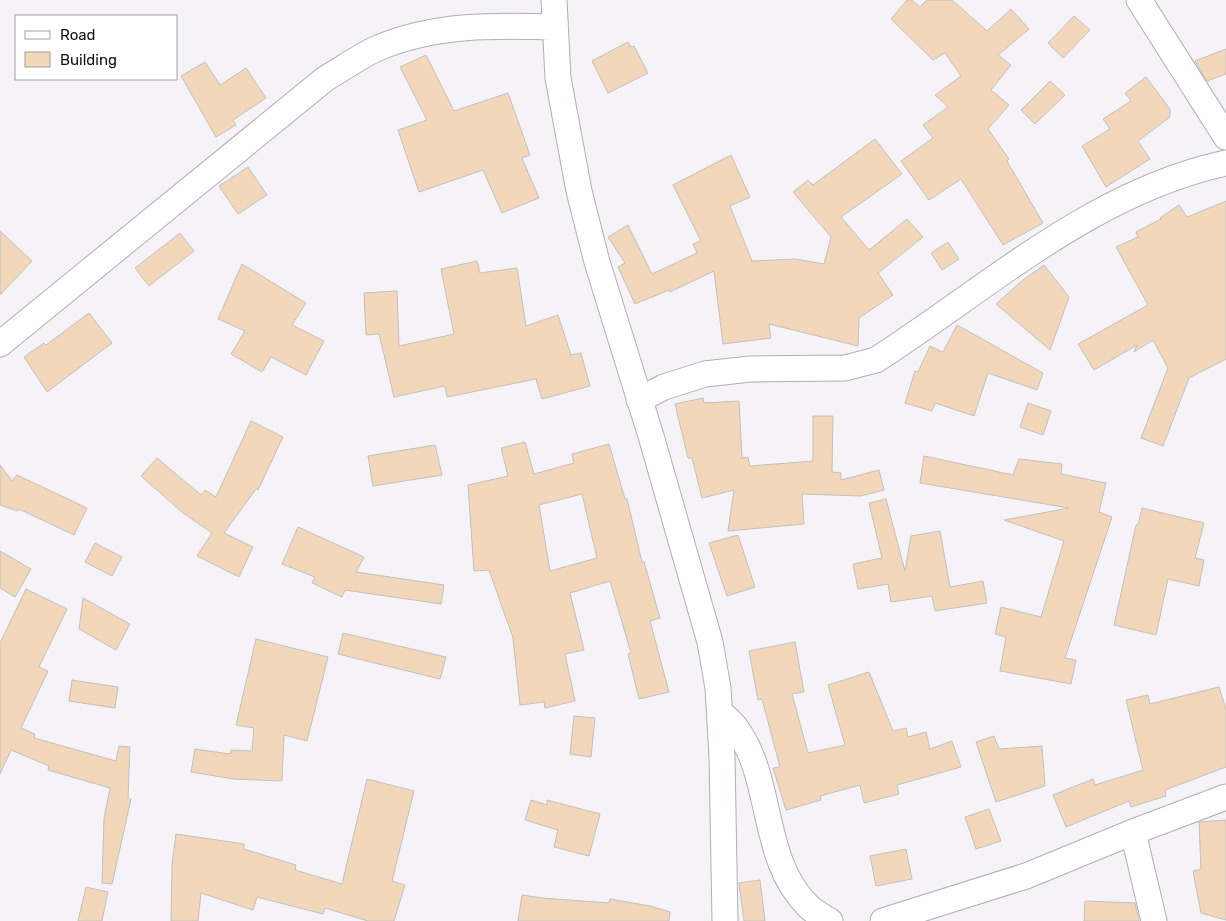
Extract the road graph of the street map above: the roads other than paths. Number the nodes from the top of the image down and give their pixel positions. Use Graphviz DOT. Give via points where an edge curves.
graph roads {
  1 [pos="554,0"];
  2 [pos="1139,0"];
  3 [pos="554,27"];
  4 [pos="1226,137"];
  5 [pos="1226,163"];
  6 [pos="0,344"];
  7 [pos="639,400"];
  8 [pos="720,712"];
  9 [pos="1226,797"];
  10 [pos="1133,832"];
  11 [pos="1160,920"];
  12 [pos="725,921"];
  13 [pos="830,921"];
  14 [pos="883,921"];
  1 -- 3 [label="street"];
  2 -- 4 [label="street"];
  3 -- 6 [label="street" via="489,25 430,31 377,48 325,79"];
  3 -- 7 [label="street" via="558,78 579,191"];
  5 -- 7 [label="street" via="1190,171 1118,203 1050,239 876,360 845,368 750,369 705,374 664,387"];
  7 -- 8 [label="street" via="710,642"];
  8 -- 12 [label="street"];
  8 -- 13 [label="street" via="736,728 746,746 758,779 775,848 791,886 808,908"];
  9 -- 10 [label="street"];
  10 -- 11 [label="street"];
  10 -- 14 [label="street" via="1026,876"];
}
